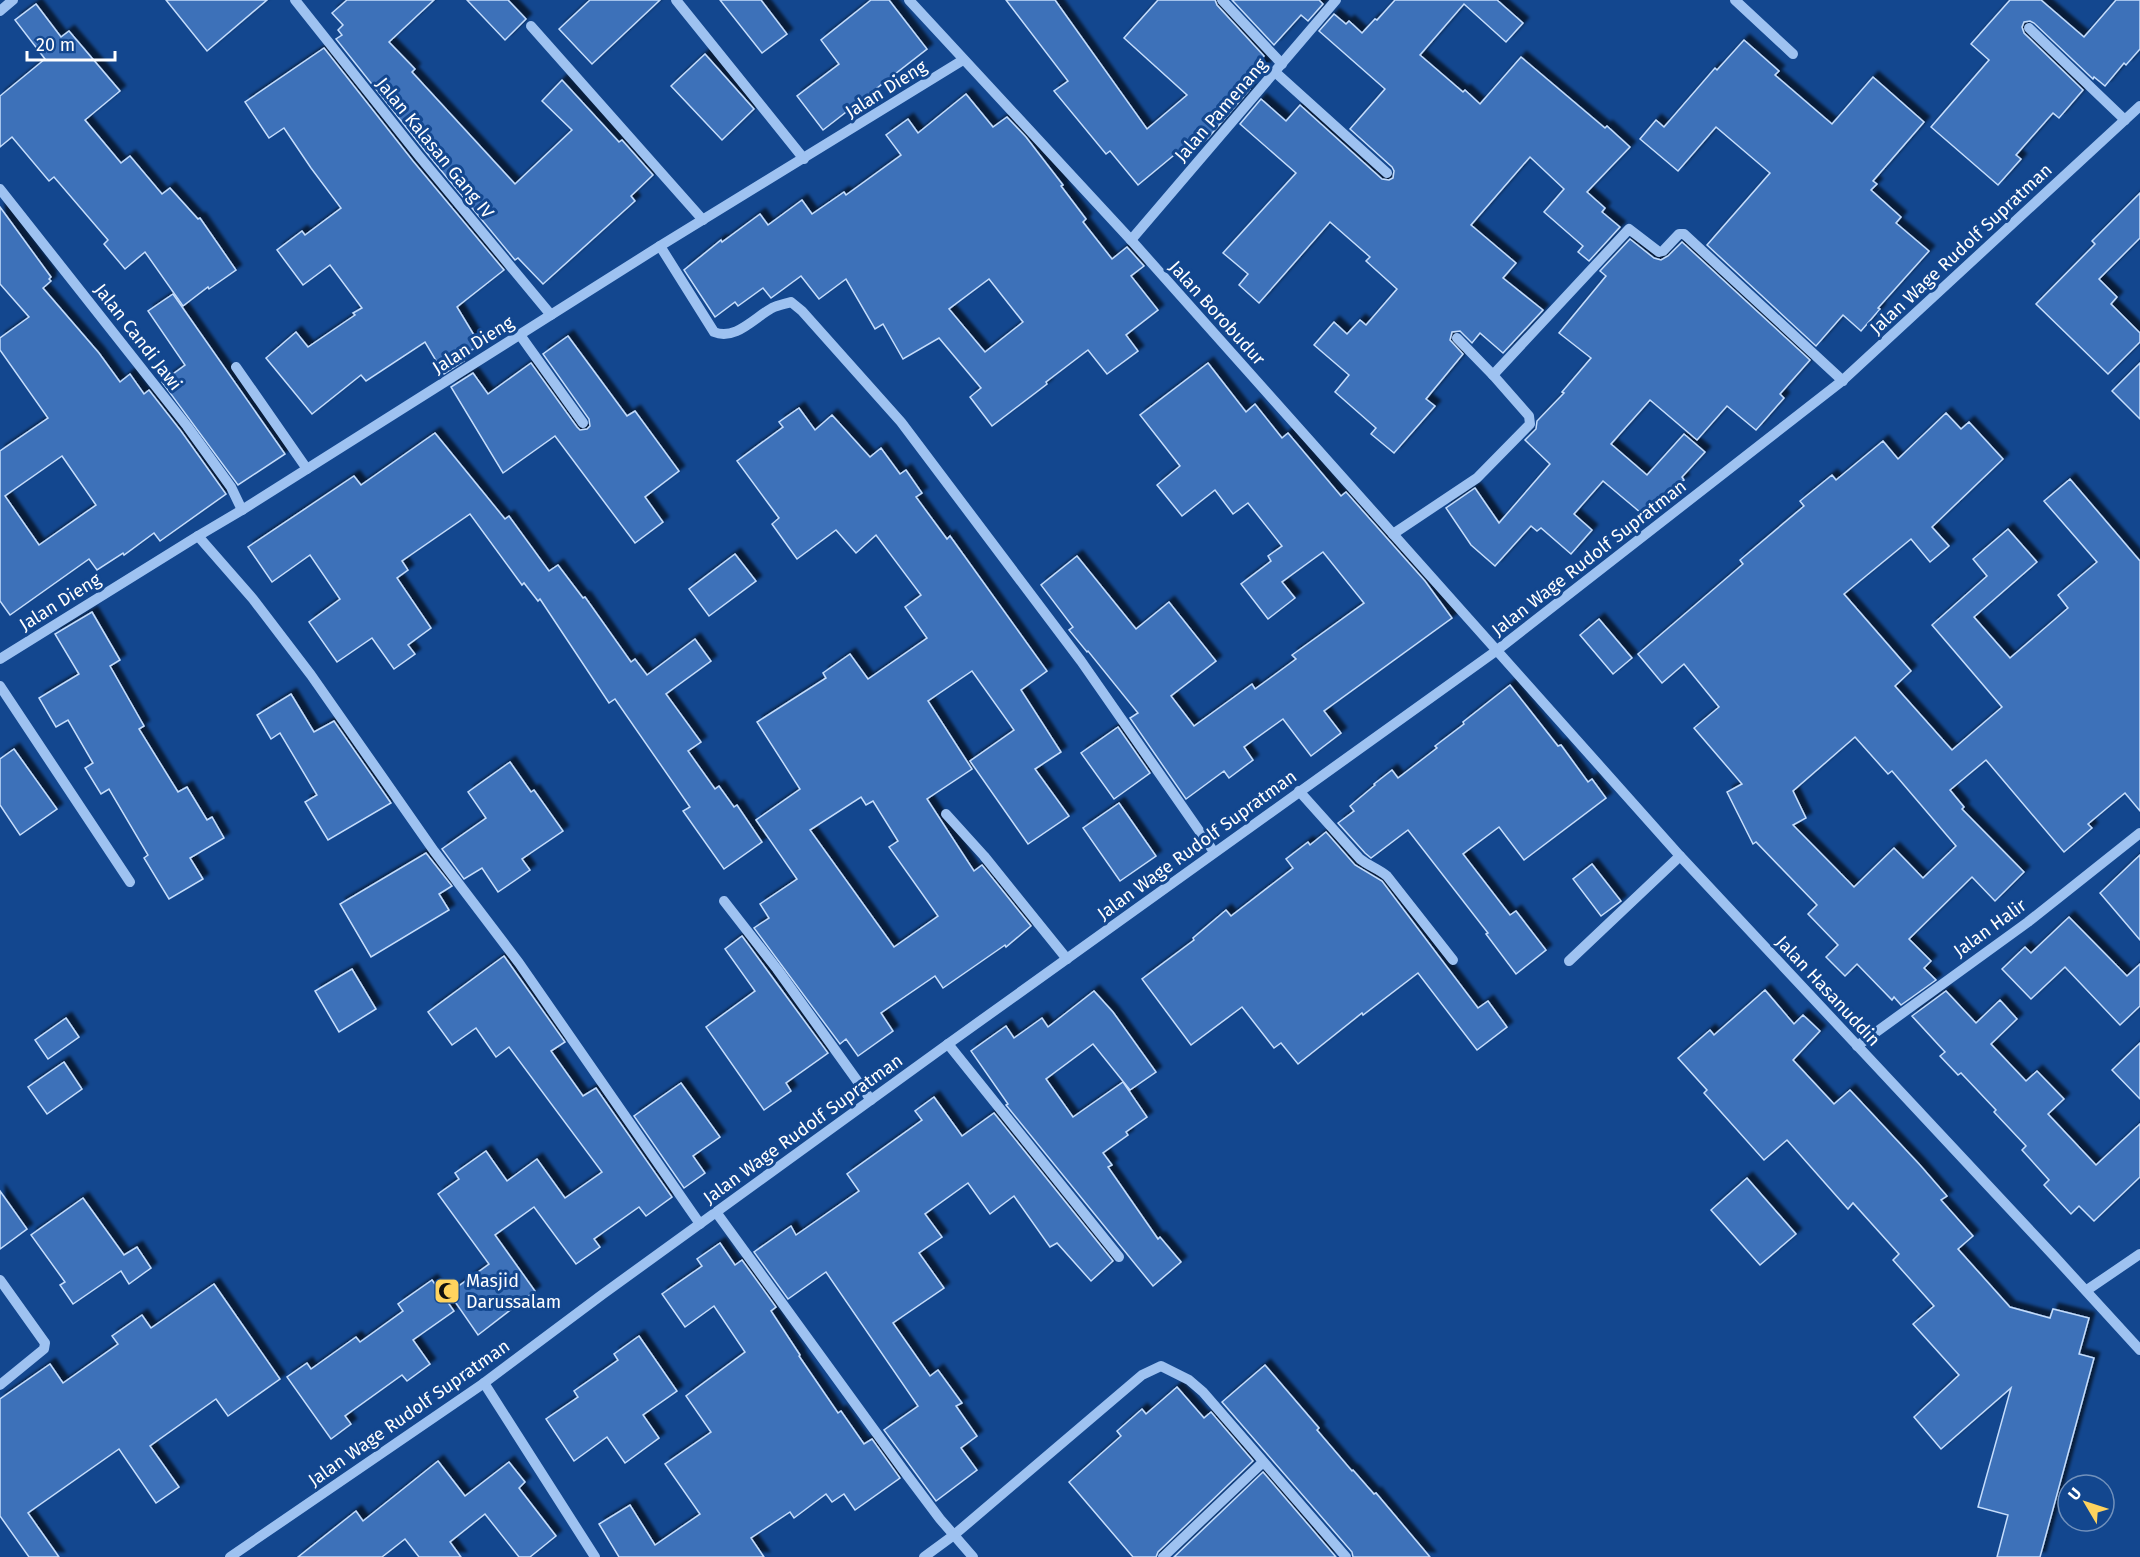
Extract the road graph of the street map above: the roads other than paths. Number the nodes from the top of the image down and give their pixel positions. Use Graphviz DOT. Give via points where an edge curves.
graph roads {
  1 [pos="13,0"];
  2 [pos="295,0"];
  3 [pos="676,0"];
  4 [pos="909,0"];
  5 [pos="1222,0"];
  6 [pos="1336,0"];
  7 [pos="1735,0"];
  8 [pos="0,11"];
  9 [pos="531,26"];
  10 [pos="2029,28"];
  11 [pos="1793,54"];
  12 [pos="963,60"];
  13 [pos="1279,68"];
  14 [pos="2140,106"];
  15 [pos="2125,120"];
  16 [pos="804,159"];
  17 [pos="1387,173"];
  18 [pos="0,189"];
  19 [pos="703,220"];
  20 [pos="1131,240"];
  21 [pos="660,246"];
  22 [pos="551,315"];
  23 [pos="520,334"];
  24 [pos="1458,338"];
  25 [pos="236,367"];
  26 [pos="1493,375"];
  27 [pos="1843,381"];
  28 [pos="583,423"];
  29 [pos="307,469"];
  30 [pos="242,510"];
  31 [pos="1393,534"];
  32 [pos="198,536"];
  33 [pos="1497,651"];
  34 [pos="0,659"];
  35 [pos="0,686"];
  36 [pos="1299,791"];
  37 [pos="946,814"];
  38 [pos="2140,833"];
  39 [pos="1214,852"];
  40 [pos="1680,856"];
  41 [pos="130,882"];
  42 [pos="724,901"];
  43 [pos="1066,959"];
  44 [pos="1453,960"];
  45 [pos="1569,961"];
  46 [pos="948,1044"];
  47 [pos="1857,1046"];
  48 [pos="871,1100"];
  49 [pos="716,1212"];
  50 [pos="700,1224"];
  51 [pos="2140,1254"];
  52 [pos="1119,1257"];
  53 [pos="0,1280"];
  54 [pos="2087,1290"];
  55 [pos="2140,1350"];
  56 [pos="484,1383"];
  57 [pos="0,1385"];
  58 [pos="1263,1462"];
  59 [pos="954,1535"];
  60 [pos="230,1557"];
  61 [pos="596,1557"];
  62 [pos="924,1557"];
  63 [pos="973,1557"];
  64 [pos="1163,1557"];
  65 [pos="1347,1557"];
  1 -- 8 [label="street"];
  2 -- 22 [label="street, Jalan Kalasan Gang IV"];
  3 -- 16 [label="street"];
  4 -- 12 [label="street, Jalan Borobudur"];
  5 -- 13 [label="street"];
  6 -- 13 [label="street, Jalan Pamenang"];
  7 -- 11 [label="street"];
  9 -- 19 [label="street"];
  10 -- 15 [label="street"];
  12 -- 16 [label="street, Jalan Dieng"];
  12 -- 20 [label="street, Jalan Borobudur"];
  13 -- 17 [label="street"];
  13 -- 20 [label="street, Jalan Pamenang"];
  14 -- 15 [label="street, Jalan Wage Rudolf Supratman"];
  15 -- 27 [label="street, Jalan Wage Rudolf Supratman"];
  16 -- 19 [label="street, Jalan Dieng"];
  18 -- 30 [label="street, Jalan Candi Jawi" via="187,426 231,487"];
  19 -- 21 [label="street, Jalan Dieng"];
  20 -- 31 [label="street, Jalan Borobudur"];
  21 -- 22 [label="street, Jalan Dieng"];
  21 -- 39 [label="street" via="714,332 733,333 775,306 791,302 802,311 901,422 1081,661"];
  22 -- 23 [label="street, Jalan Dieng"];
  23 -- 28 [label="street"];
  23 -- 29 [label="street, Jalan Dieng"];
  24 -- 26 [label="street"];
  25 -- 29 [label="street"];
  26 -- 27 [label="street" via="1629,229 1659,252 1684,234"];
  26 -- 31 [label="street" via="1529,416 1530,424 1477,478"];
  27 -- 33 [label="street, Jalan Wage Rudolf Supratman"];
  29 -- 30 [label="street, Jalan Dieng"];
  30 -- 32 [label="street, Jalan Dieng"];
  31 -- 33 [label="street, Jalan Borobudur"];
  32 -- 34 [label="street, Jalan Dieng"];
  32 -- 50 [label="street" via="253,598 311,675 434,851 519,963"];
  33 -- 36 [label="street, Jalan Wage Rudolf Supratman"];
  33 -- 40 [label="street, Jalan Hasanuddin"];
  35 -- 41 [label="street"];
  36 -- 39 [label="street, Jalan Wage Rudolf Supratman"];
  36 -- 44 [label="street" via="1360,860 1387,876"];
  37 -- 43 [label="street"];
  38 -- 47 [label="street, Jalan Halir" via="2028,922"];
  39 -- 43 [label="street, Jalan Wage Rudolf Supratman"];
  40 -- 45 [label="street"];
  40 -- 47 [label="street, Jalan Hasanuddin"];
  42 -- 48 [label="street"];
  43 -- 46 [label="street, Jalan Wage Rudolf Supratman"];
  46 -- 48 [label="street, Jalan Wage Rudolf Supratman"];
  46 -- 52 [label="street"];
  47 -- 54 [label="street, Jalan Hasanuddin"];
  48 -- 49 [label="street, Jalan Wage Rudolf Supratman"];
  49 -- 50 [label="street, Jalan Wage Rudolf Supratman"];
  49 -- 59 [label="street"];
  50 -- 56 [label="street, Jalan Wage Rudolf Supratman"];
  51 -- 54 [label="street"];
  53 -- 57 [label="street" via="45,1343 44,1349"];
  54 -- 55 [label="street, Jalan Hasanuddin"];
  56 -- 60 [label="street, Jalan Wage Rudolf Supratman"];
  56 -- 61 [label="street"];
  58 -- 59 [label="street" via="1203,1392 1161,1366 1142,1375"];
  58 -- 64 [label="street"];
  58 -- 65 [label="street"];
  59 -- 62 [label="street"];
  59 -- 63 [label="street"];
}
